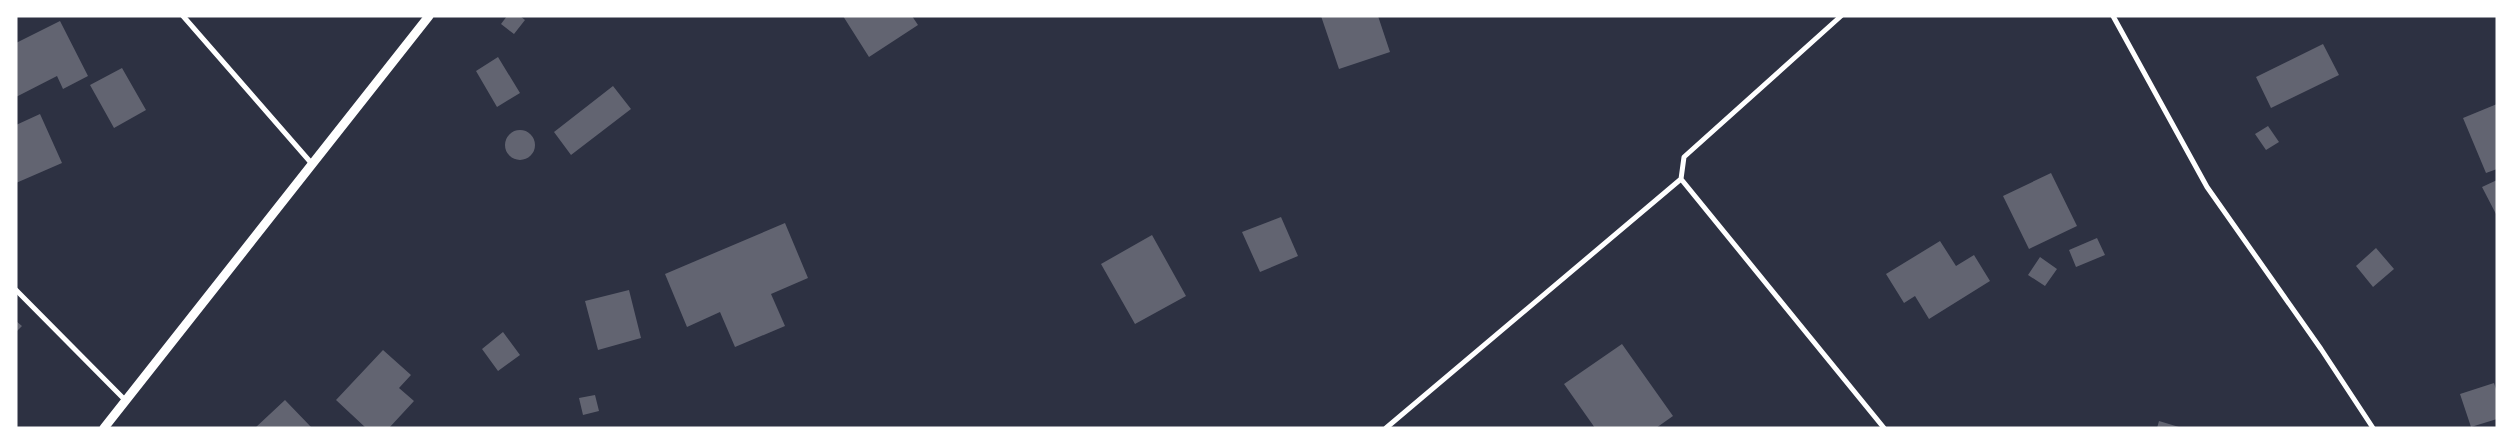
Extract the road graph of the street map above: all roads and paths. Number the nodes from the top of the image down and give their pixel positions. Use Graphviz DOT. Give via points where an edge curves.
graph roads {
  1 [pos="183,16"];
  2 [pos="429,16"];
  3 [pos="1842,16"];
  4 [pos="2113,16"];
  5 [pos="313,165"];
  6 [pos="1681,179"];
  7 [pos="16,290"];
  8 [pos="126,401"];
  9 [pos="104,428"];
  10 [pos="1386,428"];
  11 [pos="1884,428"];
  12 [pos="2373,428"];
  1 -- 5 [label="street"];
  2 -- 5 [label="street"];
  3 -- 6 [label="street" via="1684,156"];
  4 -- 12 [label="street" via="2207,188"];
  5 -- 8 [label="street"];
  6 -- 10 [label="street"];
  6 -- 11 [label="street"];
  7 -- 8 [label="street"];
  8 -- 9 [label="street"];
}
